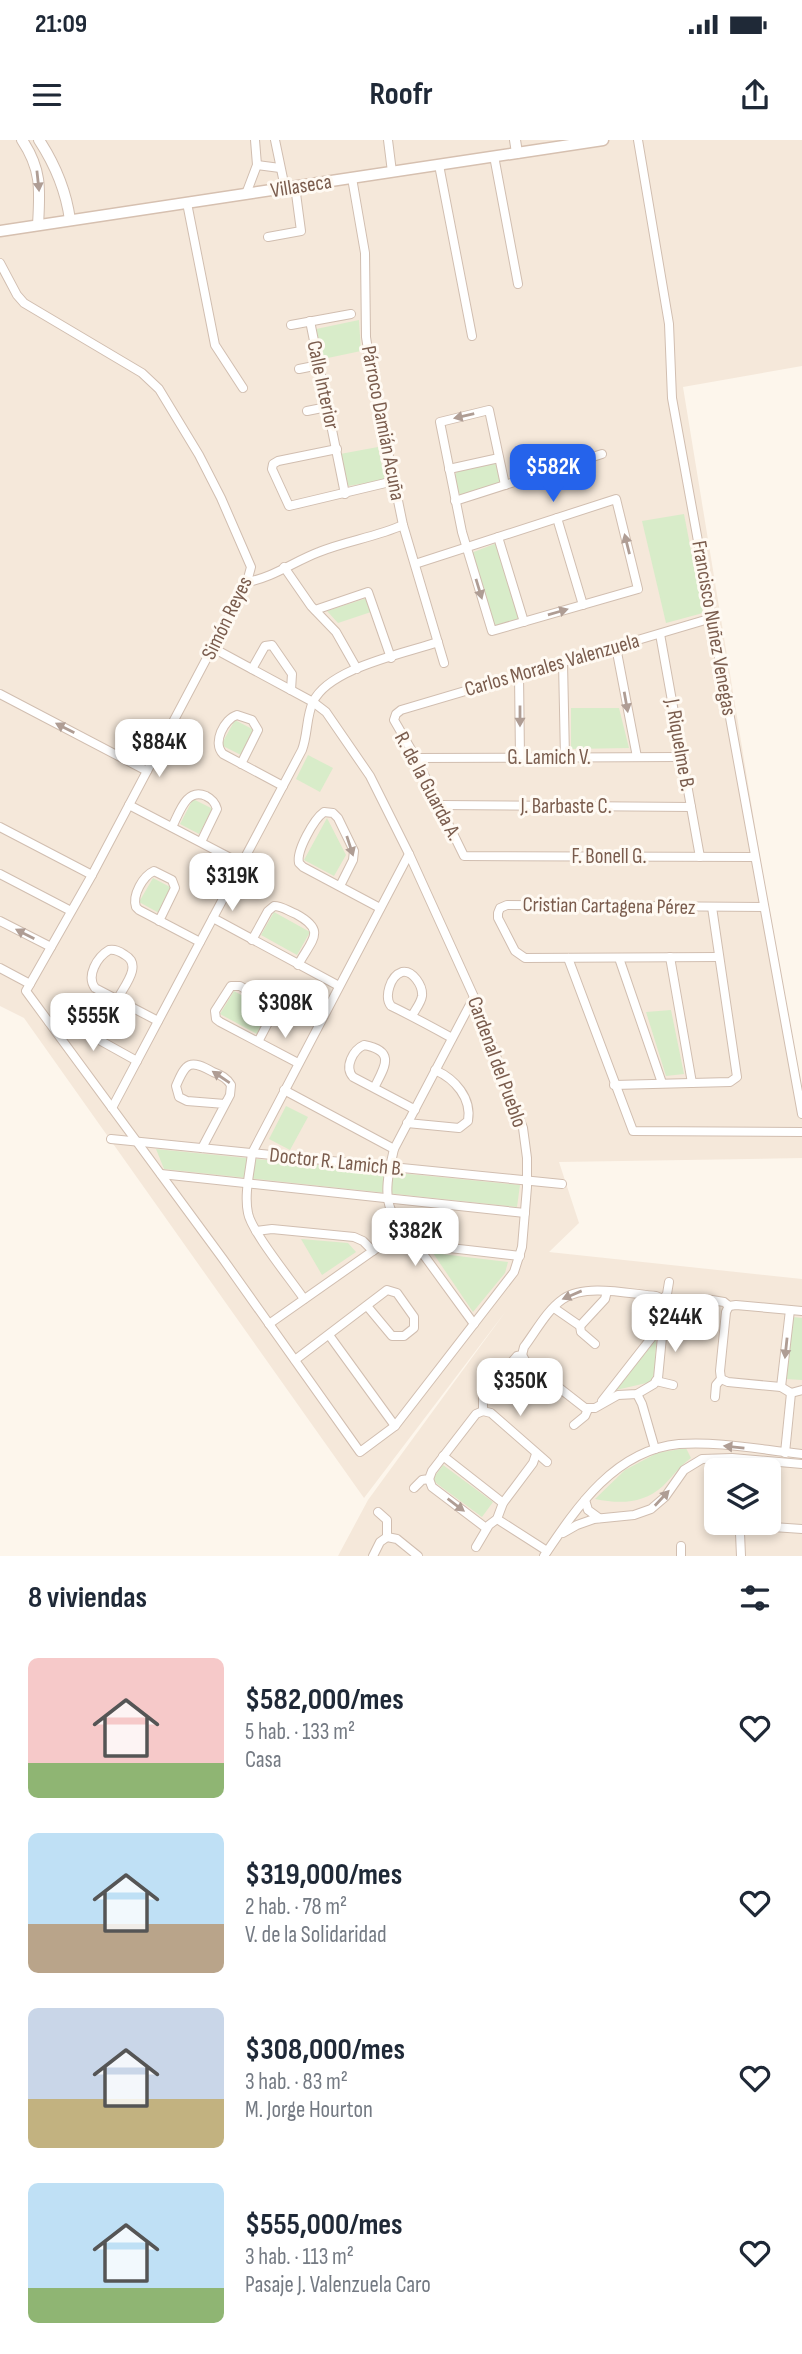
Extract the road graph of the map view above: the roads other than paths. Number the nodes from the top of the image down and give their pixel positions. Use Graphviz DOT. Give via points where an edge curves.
graph roads {
  1 [pos="22,140"];
  2 [pos="39,140"];
  3 [pos="255,140"];
  4 [pos="275,140"];
  5 [pos="388,140"];
  6 [pos="515,140"];
  7 [pos="603,140"];
  8 [pos="638,140"];
  9 [pos="517,153"];
  10 [pos="494,156"];
  11 [pos="439,165"];
  12 [pos="257,166"];
  13 [pos="280,168"];
  14 [pos="392,172"];
  15 [pos="352,178"];
  16 [pos="290,187"];
  17 [pos="246,194"];
  18 [pos="187,203"];
  19 [pos="70,220"];
  20 [pos="38,225"];
  21 [pos="0,231"];
  22 [pos="268,237"];
  23 [pos="0,263"];
  24 [pos="518,284"];
  25 [pos="351,314"];
  26 [pos="310,321"];
  27 [pos="291,325"];
  28 [pos="472,336"];
  29 [pos="319,365"];
  30 [pos="299,369"];
  31 [pos="243,388"];
  32 [pos="327,407"];
  33 [pos="307,411"];
  34 [pos="337,449"];
  35 [pos="603,454"];
  36 [pos="499,458"];
  37 [pos="449,469"];
  38 [pos="394,481"];
  39 [pos="505,485"];
  40 [pos="345,494"];
  41 [pos="455,501"];
  42 [pos="557,519"];
  43 [pos="403,525"];
  44 [pos="498,537"];
  45 [pos="466,547"];
  46 [pos="415,564"];
  47 [pos="284,568"];
  48 [pos="247,582"];
  49 [pos="583,605"];
  50 [pos="315,610"];
  51 [pos="712,618"];
  52 [pos="524,622"];
  53 [pos="660,634"];
  54 [pos="438,642"];
  55 [pos="616,647"];
  56 [pos="213,648"];
  57 [pos="391,658"];
  58 [pos="564,662"];
  59 [pos="444,663"];
  60 [pos="252,669"];
  61 [pos="357,669"];
  62 [pos="519,675"];
  63 [pos="291,690"];
  64 [pos="0,694"];
  65 [pos="313,702"];
  66 [pos="394,717"];
  67 [pos="637,757"];
  68 [pos="682,757"];
  69 [pos="416,758"];
  70 [pos="520,758"];
  71 [pos="565,758"];
  72 [pos="242,764"];
  73 [pos="147,771"];
  74 [pos="283,786"];
  75 [pos="129,805"];
  76 [pos="440,805"];
  77 [pos="691,807"];
  78 [pos="0,827"];
  79 [pos="172,827"];
  80 [pos="201,842"];
  81 [pos="409,854"];
  82 [pos="464,856"];
  83 [pos="700,857"];
  84 [pos="754,857"];
  85 [pos="242,864"];
  86 [pos="0,874"];
  87 [pos="92,875"];
  88 [pos="340,886"];
  89 [pos="712,907"];
  90 [pos="763,907"];
  91 [pos="380,908"];
  92 [pos="71,911"];
  93 [pos="213,918"];
  94 [pos="0,921"];
  95 [pos="159,921"];
  96 [pos="252,940"];
  97 [pos="200,942"];
  98 [pos="51,947"];
  99 [pos="670,957"];
  100 [pos="719,957"];
  101 [pos="568,958"];
  102 [pos="619,958"];
  103 [pos="299,964"];
  104 [pos="0,968"];
  105 [pos="339,986"];
  106 [pos="28,988"];
  107 [pos="474,997"];
  108 [pos="117,1000"];
  109 [pos="412,1016"];
  110 [pos="158,1021"];
  111 [pos="49,1022"];
  112 [pos="452,1038"];
  113 [pos="258,1042"];
  114 [pos="137,1061"];
  115 [pos="298,1063"];
  116 [pos="435,1070"];
  117 [pos="662,1083"];
  118 [pos="692,1083"];
  119 [pos="614,1085"];
  120 [pos="374,1088"];
  121 [pos="284,1090"];
  122 [pos="226,1104"];
  123 [pos="113,1108"];
  124 [pos="415,1110"];
  125 [pos="802,1114"];
  126 [pos="407,1123"];
  127 [pos="802,1132"];
  128 [pos="111,1139"];
  129 [pos="138,1142"];
  130 [pos="202,1148"];
  131 [pos="394,1149"];
  132 [pos="252,1153"];
  133 [pos="390,1167"];
  134 [pos="161,1174"];
  135 [pos="527,1181"];
  136 [pos="248,1183"];
  137 [pos="562,1184"];
  138 [pos="387,1198"];
  139 [pos="525,1213"];
  140 [pos="404,1229"];
  141 [pos="256,1231"];
  142 [pos="415,1244"];
  143 [pos="373,1251"];
  144 [pos="520,1256"];
  145 [pos="670,1282"];
  146 [pos="607,1292"];
  147 [pos="304,1299"];
  148 [pos="663,1299"];
  149 [pos="706,1299"];
  150 [pos="367,1306"];
  151 [pos="729,1306"];
  152 [pos="554,1308"];
  153 [pos="790,1310"];
  154 [pos="802,1311"];
  155 [pos="664,1323"];
  156 [pos="269,1324"];
  157 [pos="474,1324"];
  158 [pos="580,1326"];
  159 [pos="329,1335"];
  160 [pos="652,1337"];
  161 [pos="662,1343"];
  162 [pos="594,1344"];
  163 [pos="522,1355"];
  164 [pos="295,1360"];
  165 [pos="510,1364"];
  166 [pos="722,1379"];
  167 [pos="656,1381"];
  168 [pos="673,1385"];
  169 [pos="781,1387"];
  170 [pos="802,1390"];
  171 [pos="488,1391"];
  172 [pos="614,1392"];
  173 [pos="637,1394"];
  174 [pos="791,1394"];
  175 [pos="715,1397"];
  176 [pos="588,1409"];
  177 [pos="483,1410"];
  178 [pos="574,1425"];
  179 [pos="395,1426"];
  180 [pos="692,1444"];
  181 [pos="655,1449"];
  182 [pos="785,1452"];
  183 [pos="536,1454"];
  184 [pos="802,1454"];
  185 [pos="443,1456"];
  186 [pos="697,1461"];
  187 [pos="547,1462"];
  188 [pos="802,1464"];
  189 [pos="429,1479"];
  190 [pos="414,1488"];
  191 [pos="585,1500"];
  192 [pos="503,1503"];
  193 [pos="378,1511"];
  194 [pos="599,1518"];
  195 [pos="497,1519"];
  196 [pos="781,1527"];
  197 [pos="486,1528"];
  198 [pos="802,1529"];
  199 [pos="740,1535"];
  200 [pos="559,1536"];
  201 [pos="387,1537"];
  202 [pos="475,1547"];
  203 [pos="545,1554"];
  204 [pos="373,1556"];
  205 [pos="418,1556"];
  206 [pos="741,1556"];
  1 -- 20 [label="street, one-way" via="38,172"];
  2 -- 19 [label="street" via="61,179"];
  3 -- 12 [label="street"];
  4 -- 13 [label="street"];
  5 -- 14 [label="street"];
  6 -- 9 [label="street"];
  7 -- 9 [label="main road, Villaseca"];
  8 -- 51 [label="street, Francisco Nuñez Venegas" via="669,324 672,398"];
  9 -- 10 [label="main road, Villaseca"];
  10 -- 11 [label="main road, Villaseca"];
  10 -- 24 [label="street"];
  11 -- 14 [label="main road, Villaseca"];
  11 -- 28 [label="street"];
  12 -- 13 [label="street"];
  12 -- 17 [label="street"];
  13 -- 16 [label="street"];
  14 -- 15 [label="main road, Villaseca"];
  15 -- 16 [label="main road, Villaseca"];
  15 -- 38 [label="street, Párroco Damián Acuña" via="365,253 368,353"];
  16 -- 17 [label="main road, Villaseca"];
  16 -- 22 [label="street" via="302,231"];
  17 -- 18 [label="main road, Villaseca"];
  18 -- 19 [label="main road, Villaseca"];
  18 -- 31 [label="street" via="215,345"];
  19 -- 20 [label="main road, Villaseca"];
  20 -- 21 [label="main road, Villaseca"];
  23 -- 48 [label="street, Simón Reyes" via="21,300 155,384 221,498 250,563"];
  25 -- 26 [label="street, Calle Interior"];
  26 -- 27 [label="street, Calle Interior"];
  26 -- 29 [label="street, Calle Interior"];
  29 -- 30 [label="street"];
  29 -- 32 [label="street, Calle Interior"];
  32 -- 33 [label="street"];
  32 -- 34 [label="street, Calle Interior"];
  34 -- 40 [label="street, Calle Interior"];
  34 -- 40 [label="street, Calle Interior" via="278,461 272,469 289,506"];
  35 -- 39 [label="street"];
  36 -- 37 [label="street"];
  36 -- 37 [label="street, one-way" via="489,410 440,422"];
  36 -- 39 [label="street"];
  37 -- 41 [label="street"];
  38 -- 40 [label="street, Calle Interior"];
  38 -- 43 [label="street, Párroco Damián Acuña"];
  39 -- 41 [label="street"];
  41 -- 45 [label="street"];
  42 -- 44 [label="street"];
  42 -- 49 [label="street"];
  49 -- 42 [label="street, one-way" via="638,589 617,499"];
  43 -- 46 [label="street, Párroco Damián Acuña"];
  43 -- 47 [label="street" via="322,550"];
  44 -- 45 [label="street"];
  44 -- 52 [label="street"];
  45 -- 46 [label="street"];
  45 -- 52 [label="street, one-way" via="492,631"];
  46 -- 54 [label="street, Párroco Damián Acuña"];
  47 -- 48 [label="street"];
  47 -- 50 [label="street"];
  48 -- 56 [label="street, Simón Reyes"];
  52 -- 49 [label="street, one-way"];
  50 -- 57 [label="street" via="368,592"];
  50 -- 61 [label="street" via="336,632"];
  51 -- 53 [label="street, Carlos Morales Valenzuela"];
  51 -- 84 [label="street, Francisco Nuñez Venegas"];
  53 -- 55 [label="street, Carlos Morales Valenzuela"];
  53 -- 68 [label="street, J. Riquelme B."];
  54 -- 57 [label="street"];
  54 -- 59 [label="street, Párroco Damián Acuña"];
  55 -- 58 [label="street, Carlos Morales Valenzuela"];
  55 -- 67 [label="street, one-way"];
  56 -- 60 [label="street, Cardenal del Pueblo"];
  56 -- 73 [label="street, Simón Reyes"];
  57 -- 61 [label="street"];
  58 -- 62 [label="street, Carlos Morales Valenzuela"];
  58 -- 71 [label="street"];
  60 -- 63 [label="street, Cardenal del Pueblo"];
  60 -- 63 [label="street" via="266,645 272,645 292,674"];
  61 -- 65 [label="street" via="321,689"];
  62 -- 66 [label="street, Carlos Morales Valenzuela" via="401,710"];
  62 -- 70 [label="street, one-way"];
  63 -- 65 [label="street, Cardenal del Pueblo"];
  73 -- 64 [label="street, one-way"];
  65 -- 74 [label="street" via="304,745"];
  65 -- 81 [label="street, Cardenal del Pueblo" via="326,712 362,765"];
  66 -- 69 [label="street, R. de la Guarda A."];
  67 -- 68 [label="street, G. Lamich V."];
  67 -- 71 [label="street, G. Lamich V."];
  68 -- 77 [label="street, J. Riquelme B."];
  69 -- 70 [label="street, G. Lamich V."];
  69 -- 76 [label="street, R. de la Guarda A."];
  70 -- 71 [label="street, G. Lamich V."];
  72 -- 72 [label="street" via="223,754 217,745 228,720 237,715 252,720 258,730"];
  72 -- 74 [label="street"];
  73 -- 75 [label="street, Simón Reyes"];
  74 -- 85 [label="street"];
  75 -- 79 [label="street"];
  75 -- 87 [label="street, Simón Reyes"];
  76 -- 77 [label="street, J. Barbaste C."];
  76 -- 82 [label="street, R. de la Guarda A."];
  77 -- 83 [label="street, J. Riquelme B."];
  78 -- 87 [label="street"];
  79 -- 80 [label="street"];
  79 -- 80 [label="street" via="189,796 202,794 217,808"];
  80 -- 85 [label="street"];
  81 -- 91 [label="street"];
  81 -- 107 [label="street, Cardenal del Pueblo"];
  82 -- 83 [label="street, F. Bonell G."];
  83 -- 84 [label="street, F. Bonell G."];
  84 -- 90 [label="street, Francisco Nuñez Venegas"];
  85 -- 93 [label="street"];
  86 -- 92 [label="street"];
  87 -- 92 [label="street, Simón Reyes"];
  88 -- 88 [label="street, one-way" via="298,860 324,812 338,818 354,851"];
  88 -- 91 [label="street"];
  89 -- 90 [label="street, Cristian Cartagena Pérez"];
  89 -- 100 [label="street"];
  89 -- 101 [label="street, Cristian Cartagena Pérez" via="507,905 499,910 498,918 519,955"];
  90 -- 125 [label="street, Francisco Nuñez Venegas"];
  91 -- 105 [label="street"];
  92 -- 98 [label="street, Simón Reyes"];
  93 -- 96 [label="street"];
  93 -- 97 [label="street"];
  98 -- 94 [label="street, one-way"];
  95 -- 95 [label="street" via="137,909 134,902 146,876 154,872 172,880 175,888"];
  95 -- 97 [label="street"];
  96 -- 103 [label="street"];
  96 -- 103 [label="street" via="268,911 282,907 314,926"];
  97 -- 110 [label="street"];
  98 -- 106 [label="street, Simón Reyes"];
  99 -- 100 [label="street, Cristian Cartagena Pérez"];
  99 -- 102 [label="street, Cristian Cartagena Pérez"];
  99 -- 118 [label="street"];
  100 -- 118 [label="street" via="737,1077 732,1082"];
  101 -- 102 [label="street, Cristian Cartagena Pérez"];
  101 -- 119 [label="street"];
  102 -- 117 [label="street"];
  103 -- 105 [label="street"];
  104 -- 106 [label="street"];
  105 -- 115 [label="street"];
  106 -- 111 [label="street, Cardenal del Pueblo"];
  107 -- 112 [label="street"];
  107 -- 135 [label="street, Cardenal del Pueblo" via="523,1128"];
  108 -- 108 [label="street" via="96,988 90,978 102,955 112,949 129,957 134,966"];
  108 -- 110 [label="street"];
  109 -- 109 [label="street" via="391,1006 387,999 394,979 402,972 413,976 422,990"];
  109 -- 112 [label="street"];
  110 -- 114 [label="street"];
  111 -- 114 [label="street" via="65,1021"];
  111 -- 123 [label="street, Cardenal del Pueblo"];
  112 -- 116 [label="street"];
  113 -- 113 [label="street" via="216,1019 215,1011 230,986 240,986 272,1005 273,1013"];
  113 -- 115 [label="street"];
  114 -- 123 [label="street"];
  115 -- 121 [label="street"];
  116 -- 124 [label="street"];
  116 -- 126 [label="street" via="459,1087 468,1121 459,1128"];
  117 -- 118 [label="street"];
  117 -- 119 [label="street"];
  119 -- 127 [label="street" via="633,1131"];
  120 -- 120 [label="street" via="349,1071 358,1048 365,1045 386,1059"];
  120 -- 124 [label="street"];
  121 -- 131 [label="street"];
  121 -- 132 [label="street"];
  122 -- 122 [label="street, one-way" via="232,1088 228,1079 199,1064 187,1067 176,1086 179,1097"];
  122 -- 130 [label="street"];
  123 -- 129 [label="street, Cardenal del Pueblo"];
  124 -- 126 [label="street"];
  126 -- 131 [label="street"];
  128 -- 129 [label="street, Doctor R. Lamich B."];
  129 -- 130 [label="street, Doctor R. Lamich B."];
  129 -- 134 [label="street, Cardenal del Pueblo"];
  130 -- 132 [label="street, Doctor R. Lamich B."];
  131 -- 133 [label="street"];
  132 -- 133 [label="street, Doctor R. Lamich B."];
  132 -- 136 [label="street"];
  133 -- 135 [label="street, Doctor R. Lamich B."];
  133 -- 138 [label="street"];
  134 -- 136 [label="street, Doctor R. Lamich B."];
  134 -- 156 [label="street, Cardenal del Pueblo"];
  135 -- 137 [label="street, Doctor R. Lamich B."];
  135 -- 139 [label="street, Cardenal del Pueblo"];
  136 -- 138 [label="street, Doctor R. Lamich B."];
  136 -- 141 [label="street" via="248,1213"];
  138 -- 139 [label="street, Doctor R. Lamich B."];
  138 -- 140 [label="street"];
  139 -- 144 [label="street, Cardenal del Pueblo"];
  140 -- 142 [label="street"];
  140 -- 143 [label="street"];
  141 -- 143 [label="street" via="354,1237"];
  141 -- 147 [label="street"];
  142 -- 144 [label="street"];
  142 -- 157 [label="street"];
  143 -- 147 [label="street"];
  144 -- 157 [label="street, Cardenal del Pueblo" via="510,1278"];
  145 -- 148 [label="street"];
  146 -- 148 [label="street"];
  146 -- 152 [label="street, one-way" via="578,1292"];
  146 -- 158 [label="street"];
  147 -- 156 [label="street"];
  148 -- 155 [label="street"];
  149 -- 151 [label="street"];
  150 -- 150 [label="street" via="387,1290 395,1291 414,1317 414,1328 404,1336 392,1336"];
  150 -- 159 [label="street"];
  151 -- 153 [label="street"];
  151 -- 166 [label="street"];
  152 -- 158 [label="street"];
  152 -- 163 [label="street"];
  153 -- 154 [label="street"];
  153 -- 169 [label="street, one-way"];
  155 -- 160 [label="street"];
  155 -- 161 [label="street"];
  156 -- 164 [label="street, Cardenal del Pueblo"];
  157 -- 179 [label="street, Cardenal del Pueblo"];
  158 -- 162 [label="street"];
  159 -- 164 [label="street"];
  159 -- 179 [label="street"];
  160 -- 161 [label="street"];
  160 -- 172 [label="street"];
  161 -- 167 [label="street"];
  163 -- 165 [label="street"];
  163 -- 176 [label="street"];
  164 -- 179 [label="street, Cardenal del Pueblo" via="360,1452"];
  166 -- 169 [label="street"];
  166 -- 175 [label="street"];
  167 -- 168 [label="street"];
  167 -- 173 [label="street"];
  169 -- 174 [label="street"];
  170 -- 174 [label="street"];
  171 -- 177 [label="street"];
  172 -- 173 [label="street"];
  172 -- 176 [label="street"];
  173 -- 181 [label="street"];
  174 -- 182 [label="street"];
  176 -- 178 [label="street"];
  177 -- 183 [label="street"];
  177 -- 185 [label="street"];
  180 -- 181 [label="street"];
  182 -- 180 [label="street, one-way"];
  180 -- 186 [label="street"];
  181 -- 191 [label="street" via="617,1468"];
  182 -- 184 [label="street"];
  183 -- 187 [label="street"];
  183 -- 192 [label="street"];
  185 -- 189 [label="street"];
  185 -- 192 [label="street"];
  186 -- 188 [label="street" via="722,1457"];
  194 -- 186 [label="street, one-way" via="651,1509"];
  189 -- 190 [label="street"];
  189 -- 197 [label="street, one-way" via="432,1487"];
  191 -- 194 [label="street" via="590,1513"];
  191 -- 200 [label="street"];
  192 -- 195 [label="street"];
  193 -- 201 [label="street" via="387,1520"];
  194 -- 200 [label="street"];
  195 -- 197 [label="street"];
  195 -- 203 [label="street"];
  196 -- 198 [label="street"];
  197 -- 202 [label="street"];
  199 -- 206 [label="street"];
  200 -- 203 [label="street"];
  201 -- 204 [label="street"];
  201 -- 205 [label="street" via="397,1539"];
}
